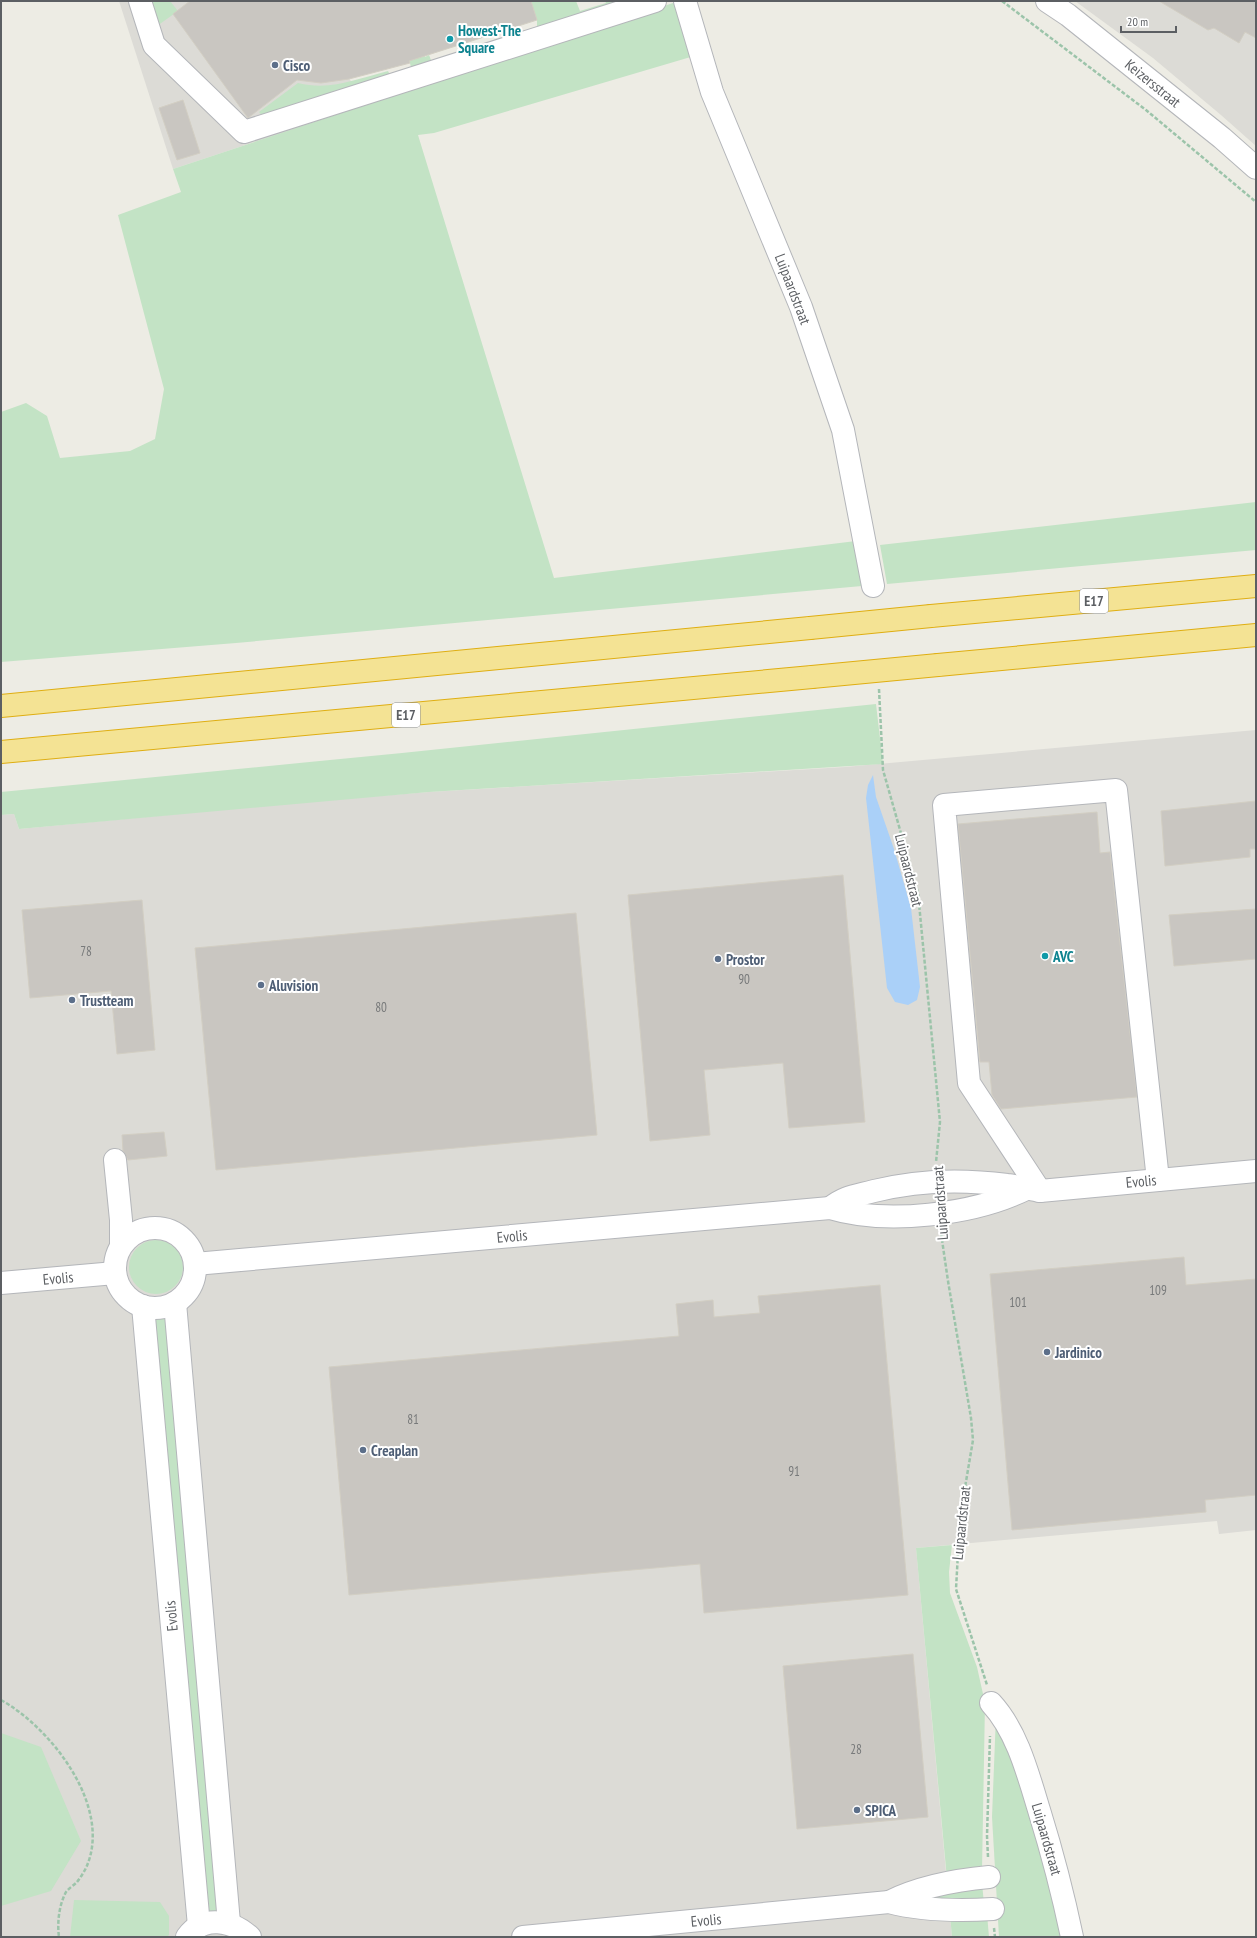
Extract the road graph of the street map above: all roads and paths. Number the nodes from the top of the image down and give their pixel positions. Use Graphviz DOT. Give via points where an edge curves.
graph roads {
  1 [pos="140,1"];
  2 [pos="655,1"];
  3 [pos="685,1"];
  4 [pos="1002,1"];
  5 [pos="1047,1"];
  6 [pos="1256,168"];
  7 [pos="1256,202"];
  8 [pos="873,586"];
  9 [pos="1256,586"];
  10 [pos="1256,635"];
  11 [pos="880,700"];
  12 [pos="1,706"];
  13 [pos="1,752"];
  14 [pos="115,1160"];
  15 [pos="1256,1171"];
  16 [pos="1158,1180"];
  17 [pos="936,1182"];
  18 [pos="1033,1190"];
  19 [pos="830,1208"];
  20 [pos="939,1213"];
  21 [pos="122,1245"];
  22 [pos="195,1264"];
  23 [pos="115,1273"];
  24 [pos="1,1283"];
  25 [pos="175,1303"];
  26 [pos="143,1306"];
  27 [pos="1,1700"];
  28 [pos="991,1703"];
  29 [pos="990,1734"];
  30 [pos="989,1877"];
  31 [pos="889,1902"];
  32 [pos="993,1909"];
  33 [pos="229,1923"];
  34 [pos="193,1932"];
  35 [pos="59,1937"];
  36 [pos="250,1937"];
  37 [pos="523,1937"];
  38 [pos="995,1937"];
  39 [pos="1072,1937"];
  1 -- 2 [label="street" via="154,45 244,132"];
  3 -- 8 [label="street, Luipaardstraat" via="712,92 800,307 842,430"];
  4 -- 7 [label="path" via="1146,110"];
  5 -- 6 [label="street, Keizersstraat" via="1204,123"];
  9 -- 12 [label="highway, E17, bridge"];
  10 -- 13 [label="highway, E17, bridge"];
  11 -- 17 [label="path, Luipaardstraat" via="883,770 918,893 940,1122"];
  14 -- 21 [label="street"];
  15 -- 16 [label="street, Evolis"];
  16 -- 18 [label="street, Evolis"];
  16 -- 18 [label="street" via="1116,790 944,806 969,1083"];
  17 -- 18 [label="street, Evolis" via="952,1180 1009,1185"];
  17 -- 19 [label="street, Evolis" via="899,1185 841,1199"];
  18 -- 20 [label="street, Evolis" via="956,1211"];
  19 -- 20 [label="street, Evolis" via="844,1212 901,1216"];
  19 -- 22 [label="street, Evolis"];
  20 -- 28 [label="path, Luipaardstraat" via="973,1440 960,1517 956,1588 986,1679"];
  21 -- 22 [label="street" via="128,1237 147,1228 168,1230 185,1241"];
  21 -- 23 [label="street" via="116,1256"];
  22 -- 25 [label="street" via="189,1290"];
  23 -- 24 [label="street, Evolis"];
  23 -- 26 [label="street" via="121,1289 128,1298"];
  25 -- 26 [label="street" via="160,1308"];
  25 -- 33 [label="street, Evolis"];
  26 -- 34 [label="street, Evolis"];
  27 -- 35 [label="path" via="26,1718 46,1738 78,1780 90,1808 92,1850 81,1876 66,1892 60,1912"];
  28 -- 39 [label="street, Luipaardstraat" via="1016,1744 1028,1774 1052,1855"];
  29 -- 30 [label="path" via="987,1836"];
  30 -- 31 [label="street, Evolis" via="960,1880 904,1895"];
  31 -- 32 [label="street, Evolis" via="947,1910"];
  31 -- 37 [label="street, Evolis"];
  32 -- 38 [label="path"];
  33 -- 34 [label="street, Evolis" via="219,1922"];
  33 -- 36 [label="street"];
}
